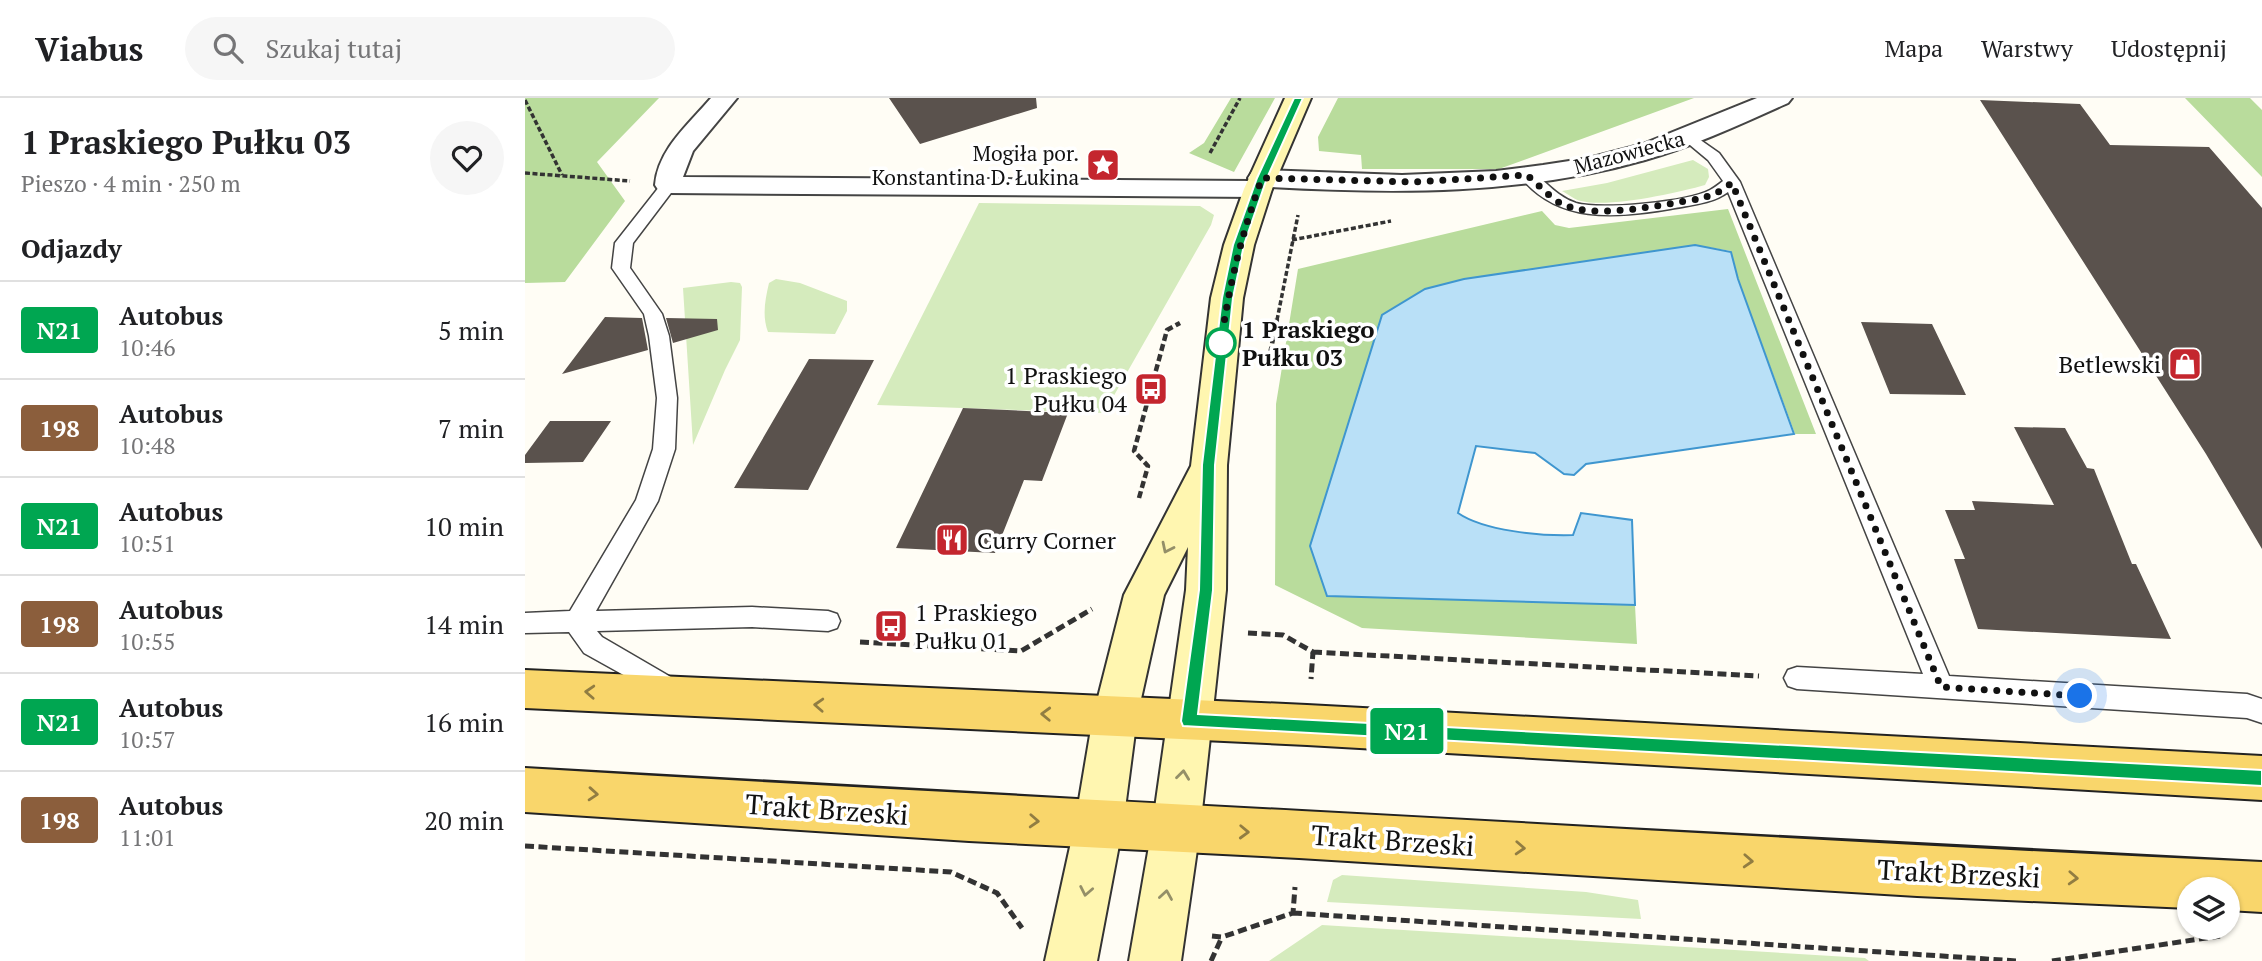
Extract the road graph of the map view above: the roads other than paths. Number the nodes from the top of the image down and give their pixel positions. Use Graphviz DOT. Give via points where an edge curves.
graph roads {
  1 [pos="724,98"];
  2 [pos="1298,98"];
  3 [pos="1779,98"];
  4 [pos="1689,136"];
  5 [pos="1527,175"];
  6 [pos="1732,183"];
  7 [pos="1260,184"];
  8 [pos="669,185"];
  9 [pos="1209,465"];
  10 [pos="828,621"];
  11 [pos="525,623"];
  12 [pos="576,623"];
  13 [pos="1797,678"];
  14 [pos="1941,687"];
  15 [pos="525,689"];
  16 [pos="682,696"];
  17 [pos="2254,708"];
  18 [pos="1115,717"];
  19 [pos="1189,721"];
  20 [pos="2262,778"];
  21 [pos="525,790"];
  22 [pos="1099,824"];
  23 [pos="1176,828"];
  24 [pos="2262,887"];
  25 [pos="1071,961"];
  26 [pos="1155,961"];
  1 -- 8 [label="street" via="672,162"];
  2 -- 7 [label="street"];
  3 -- 4 [label="street, Mazowiecka"];
  4 -- 5 [label="street, Mazowiecka" via="1635,155"];
  4 -- 6 [label="lane" via="1709,150"];
  5 -- 6 [label="lane" via="1559,202 1598,211 1699,199"];
  5 -- 7 [label="street, Mazowiecka"];
  6 -- 14 [label="lane"];
  7 -- 8 [label="street, Mazowiecka"];
  7 -- 9 [label="street" via="1227,298"];
  8 -- 12 [label="lane" via="624,243 621,268 653,314 659,336 667,398 664,449 647,501"];
  9 -- 18 [label="street, one-way" via="1144,595"];
  9 -- 19 [label="street" via="1206,590"];
  10 -- 12 [label="lane" via="752,617"];
  11 -- 12 [label="lane"];
  12 -- 16 [label="lane" via="593,645"];
  13 -- 14 [label="lane"];
  14 -- 17 [label="lane"];
  16 -- 15 [label="main road, one-way"];
  18 -- 16 [label="main road, one-way"];
  18 -- 19 [label="main road"];
  18 -- 22 [label="street"];
  19 -- 20 [label="main road"];
  23 -- 19 [label="street, one-way"];
  21 -- 22 [label="main road, Trakt Brzeski, one-way"];
  22 -- 23 [label="main road, Trakt Brzeski"];
  22 -- 25 [label="street, one-way"];
  23 -- 24 [label="main road, Trakt Brzeski, one-way"];
  26 -- 23 [label="street, one-way"];
}
